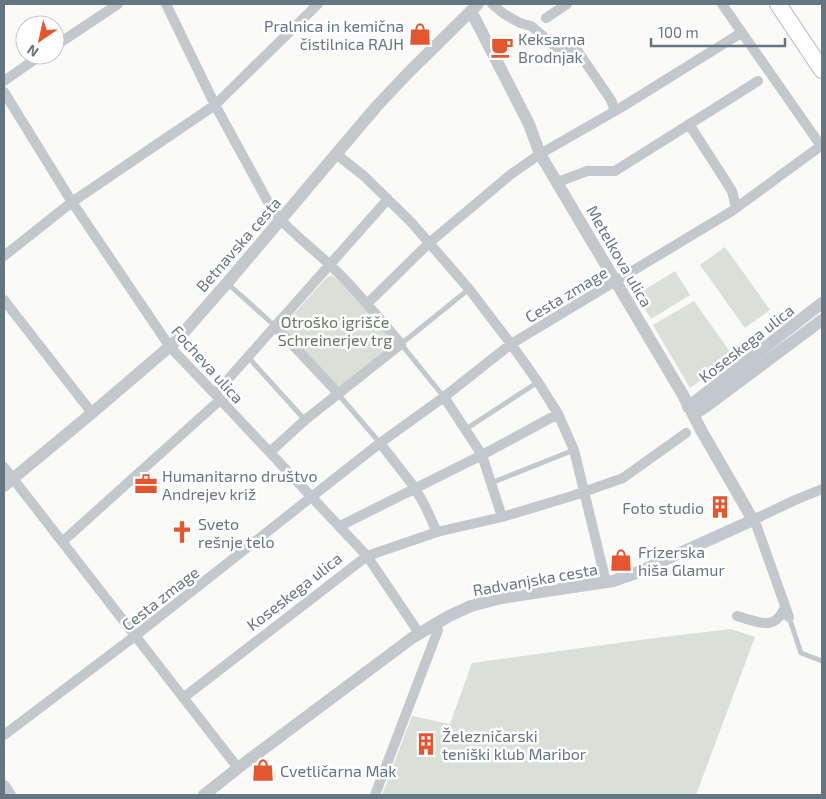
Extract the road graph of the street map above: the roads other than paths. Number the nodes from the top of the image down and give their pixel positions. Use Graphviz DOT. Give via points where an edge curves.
graph roads {
  1 [pos="118,4"];
  2 [pos="166,4"];
  3 [pos="318,4"];
  4 [pos="492,4"];
  5 [pos="567,4"];
  6 [pos="722,4"];
  7 [pos="778,4"];
  8 [pos="790,4"];
  9 [pos="472,6"];
  10 [pos="546,18"];
  11 [pos="741,33"];
  12 [pos="65,39"];
  13 [pos="822,49"];
  14 [pos="27,65"];
  15 [pos="822,70"];
  16 [pos="4,81"];
  17 [pos="758,81"];
  18 [pos="4,92"];
  19 [pos="215,104"];
  20 [pos="615,111"];
  21 [pos="689,124"];
  22 [pos="821,145"];
  23 [pos="336,154"];
  24 [pos="540,154"];
  25 [pos="558,182"];
  26 [pos="388,199"];
  27 [pos="72,202"];
  28 [pos="736,207"];
  29 [pos="280,220"];
  30 [pos="429,243"];
  31 [pos="4,256"];
  32 [pos="330,264"];
  33 [pos="615,281"];
  34 [pos="227,283"];
  35 [pos="469,289"];
  36 [pos="4,300"];
  37 [pos="822,303"];
  38 [pos="367,304"];
  39 [pos="822,320"];
  40 [pos="275,326"];
  41 [pos="401,344"];
  42 [pos="511,344"];
  43 [pos="170,347"];
  44 [pos="248,356"];
  45 [pos="538,382"];
  46 [pos="338,393"];
  47 [pos="218,397"];
  48 [pos="444,397"];
  49 [pos="691,411"];
  50 [pos="92,413"];
  51 [pos="558,414"];
  52 [pos="305,420"];
  53 [pos="466,429"];
  54 [pos="686,433"];
  55 [pos="380,443"];
  56 [pos="574,450"];
  57 [pos="270,452"];
  58 [pos="482,455"];
  59 [pos="4,467"];
  60 [pos="8,482"];
  61 [pos="491,483"];
  62 [pos="414,488"];
  63 [pos="822,489"];
  64 [pos="584,491"];
  65 [pos="312,498"];
  66 [pos="502,517"];
  67 [pos="753,520"];
  68 [pos="340,526"];
  69 [pos="436,532"];
  70 [pos="62,542"];
  71 [pos="367,556"];
  72 [pos="606,582"];
  73 [pos="785,607"];
  74 [pos="738,616"];
  75 [pos="789,617"];
  76 [pos="434,624"];
  77 [pos="419,633"];
  78 [pos="135,636"];
  79 [pos="822,661"];
  80 [pos="183,698"];
  81 [pos="4,736"];
  82 [pos="238,768"];
  83 [pos="4,786"];
  84 [pos="10,795"];
  85 [pos="204,795"];
  86 [pos="375,795"];
  1 -- 12 [label="street"];
  2 -- 19 [label="street"];
  3 -- 19 [label="street"];
  4 -- 20 [label="street" via="504,14 531,26 556,47 577,50"];
  5 -- 10 [label="street"];
  6 -- 11 [label="street"];
  7 -- 15 [label="main road"];
  8 -- 13 [label="main road"];
  9 -- 23 [label="street, Betnavska cesta"];
  9 -- 24 [label="street, Metelkova ulica"];
  11 -- 20 [label="street"];
  11 -- 22 [label="street"];
  14 -- 16 [label="street"];
  17 -- 21 [label="street"];
  18 -- 27 [label="street, Focheva ulica"];
  19 -- 27 [label="street"];
  19 -- 29 [label="street"];
  20 -- 24 [label="street"];
  21 -- 25 [label="street" via="615,171 587,171"];
  21 -- 28 [label="street" via="732,191"];
  22 -- 28 [label="street, Cesta zmage"];
  23 -- 26 [label="street"];
  23 -- 29 [label="street, Betnavska cesta"];
  24 -- 25 [label="street, Metelkova ulica"];
  24 -- 30 [label="street"];
  25 -- 33 [label="street, Metelkova ulica"];
  26 -- 30 [label="street"];
  26 -- 32 [label="street"];
  27 -- 31 [label="street"];
  27 -- 43 [label="street, Focheva ulica"];
  28 -- 33 [label="street, Cesta zmage"];
  29 -- 32 [label="street"];
  29 -- 34 [label="street, Betnavska cesta"];
  30 -- 35 [label="street"];
  30 -- 38 [label="street"];
  32 -- 38 [label="street"];
  32 -- 40 [label="street"];
  33 -- 42 [label="street, Cesta zmage"];
  33 -- 49 [label="street, Metelkova ulica"];
  34 -- 40 [label="lane"];
  34 -- 43 [label="street, Betnavska cesta"];
  35 -- 41 [label="lane"];
  35 -- 42 [label="street"];
  36 -- 50 [label="street"];
  37 -- 49 [label="street, Koseskega ulica"];
  38 -- 41 [label="street"];
  39 -- 49 [label="street, Koseskega ulica" via="704,408"];
  40 -- 44 [label="street"];
  40 -- 46 [label="street"];
  41 -- 46 [label="street"];
  41 -- 48 [label="lane"];
  42 -- 45 [label="street"];
  42 -- 48 [label="street, Cesta zmage"];
  43 -- 47 [label="street, Focheva ulica"];
  43 -- 50 [label="street, Betnavska cesta"];
  44 -- 47 [label="street"];
  44 -- 52 [label="lane"];
  45 -- 51 [label="street"];
  45 -- 53 [label="lane"];
  46 -- 52 [label="street"];
  46 -- 55 [label="lane"];
  47 -- 57 [label="street, Focheva ulica"];
  47 -- 70 [label="street"];
  48 -- 53 [label="street"];
  48 -- 55 [label="street, Cesta zmage"];
  49 -- 67 [label="street, Metelkova ulica"];
  50 -- 60 [label="street, Betnavska cesta"];
  51 -- 56 [label="street"];
  51 -- 58 [label="street"];
  52 -- 57 [label="street"];
  53 -- 58 [label="street"];
  54 -- 64 [label="street, Koseskega ulica" via="624,478"];
  55 -- 62 [label="street"];
  55 -- 65 [label="street, Cesta zmage"];
  56 -- 61 [label="lane"];
  56 -- 64 [label="street"];
  57 -- 65 [label="street, Focheva ulica"];
  58 -- 61 [label="street"];
  58 -- 62 [label="street"];
  59 -- 60 [label="street"];
  60 -- 70 [label="street"];
  61 -- 66 [label="street"];
  62 -- 68 [label="street"];
  62 -- 69 [label="street"];
  63 -- 67 [label="street, Radvanjska cesta"];
  64 -- 66 [label="street, Koseskega ulica"];
  64 -- 72 [label="street"];
  65 -- 68 [label="street, Focheva ulica"];
  65 -- 78 [label="street, Cesta zmage"];
  66 -- 69 [label="street, Koseskega ulica"];
  67 -- 72 [label="street, Radvanjska cesta" via="636,573"];
  67 -- 73 [label="street"];
  68 -- 71 [label="street, Focheva ulica"];
  69 -- 71 [label="street, Koseskega ulica"];
  70 -- 78 [label="street"];
  71 -- 77 [label="street, Focheva ulica"];
  71 -- 80 [label="street, Koseskega ulica"];
  72 -- 76 [label="street, Radvanjska cesta" via="501,598 460,611"];
  73 -- 74 [label="street" via="779,619 762,624"];
  73 -- 75 [label="street"];
  75 -- 79 [label="lane" via="801,653"];
  76 -- 77 [label="street, Radvanjska cesta"];
  76 -- 86 [label="street" via="438,630"];
  77 -- 82 [label="street, Radvanjska cesta"];
  78 -- 80 [label="street"];
  78 -- 81 [label="street, Cesta zmage"];
  80 -- 82 [label="street"];
  82 -- 85 [label="street, Radvanjska cesta"];
  83 -- 84 [label="street"];
}
